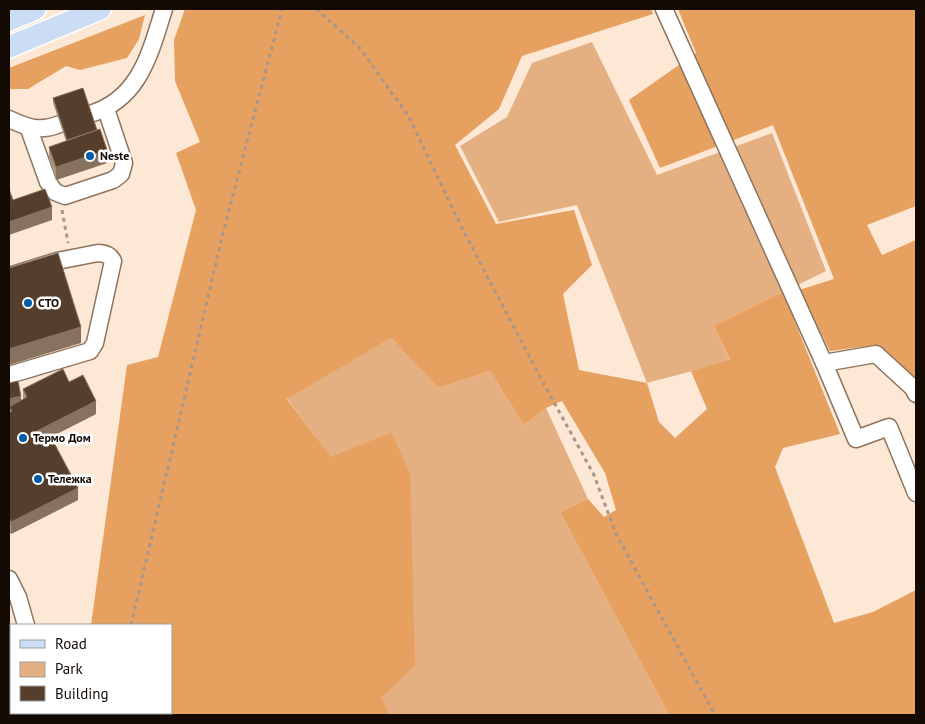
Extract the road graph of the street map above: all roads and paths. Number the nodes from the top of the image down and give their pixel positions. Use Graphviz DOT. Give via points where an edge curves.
graph roads {
  1 [pos="35,9"];
  2 [pos="100,9"];
  3 [pos="164,9"];
  4 [pos="282,9"];
  5 [pos="316,9"];
  6 [pos="664,9"];
  7 [pos="9,20"];
  8 [pos="9,47"];
  9 [pos="106,109"];
  10 [pos="90,114"];
  11 [pos="9,119"];
  12 [pos="60,124"];
  13 [pos="29,129"];
  14 [pos="59,195"];
  15 [pos="71,259"];
  16 [pos="9,276"];
  17 [pos="824,363"];
  18 [pos="9,375"];
  19 [pos="916,394"];
  20 [pos="916,493"];
  21 [pos="9,579"];
  22 [pos="26,624"];
  23 [pos="131,624"];
  24 [pos="715,715"];
  1 -- 7 [label="main road"];
  2 -- 8 [label="main road"];
  3 -- 9 [label="lane" via="140,75"];
  4 -- 23 [label="path" via="223,233"];
  5 -- 24 [label="path" via="359,47 410,117 462,228 594,475 616,534"];
  6 -- 17 [label="lane"];
  9 -- 10 [label="lane"];
  9 -- 14 [label="lane" via="124,162 121,174 113,180 65,196"];
  11 -- 13 [label="lane"];
  12 -- 13 [label="lane" via="47,129"];
  13 -- 14 [label="lane" via="48,182"];
  14 -- 15 [label="path"];
  15 -- 16 [label="lane"];
  15 -- 18 [label="lane" via="104,253 113,262 95,343 83,354"];
  17 -- 19 [label="lane" via="876,354"];
  17 -- 20 [label="lane" via="856,439 889,426"];
  21 -- 22 [label="lane"];
}
